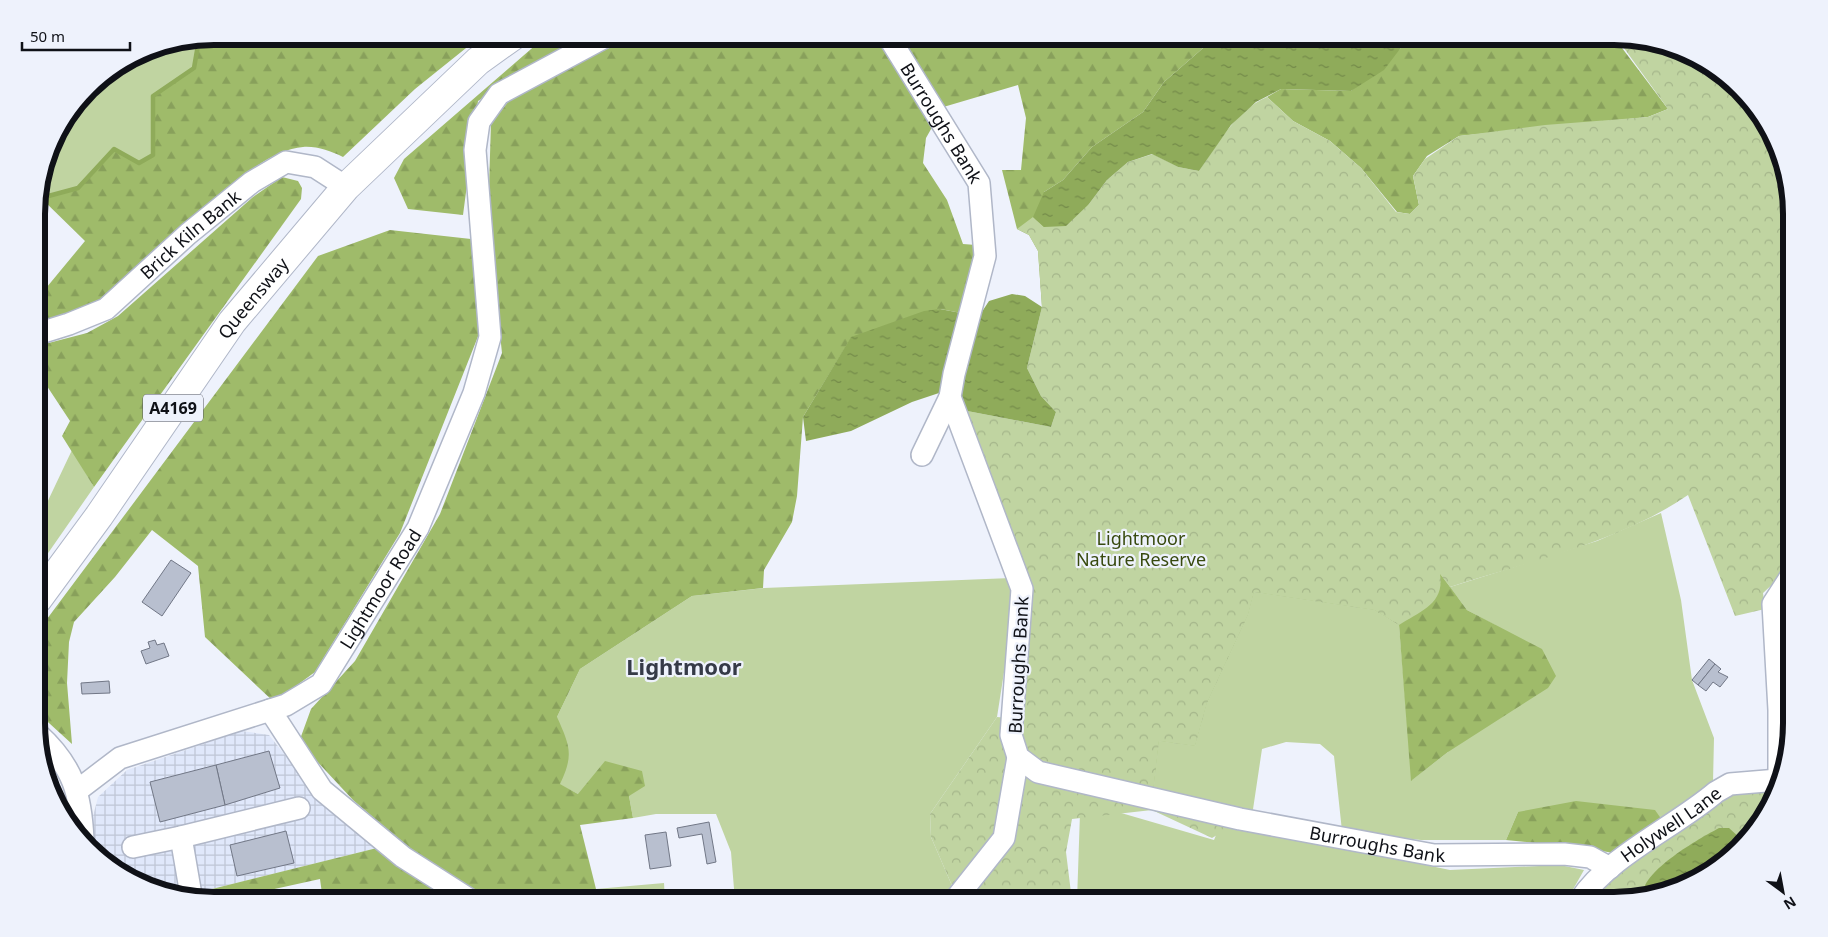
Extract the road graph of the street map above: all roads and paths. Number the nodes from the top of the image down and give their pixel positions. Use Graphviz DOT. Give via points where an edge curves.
graph roads {
  1 [pos="500,45"];
  2 [pos="590,45"];
  3 [pos="894,45"];
  4 [pos="346,187"];
  5 [pos="45,332"];
  6 [pos="950,397"];
  7 [pos="922,455"];
  8 [pos="1783,588"];
  9 [pos="45,589"];
  10 [pos="270,710"];
  11 [pos="46,743"];
  12 [pos="1780,757"];
  13 [pos="1018,758"];
  14 [pos="1773,780"];
  15 [pos="78,790"];
  16 [pos="299,808"];
  17 [pos="83,828"];
  18 [pos="181,837"];
  19 [pos="133,847"];
  20 [pos="1610,868"];
  21 [pos="191,890"];
  22 [pos="458,892"];
  23 [pos="960,892"];
  24 [pos="1585,892"];
  1 -- 4 [label="main road, Queensway / A4169" via="478,61"];
  2 -- 10 [label="street, Lightmoor Road" via="499,94 479,122 475,150 490,336 474,393 418,528 321,684 286,705"];
  3 -- 6 [label="street, Burroughs Bank" via="979,183 985,256"];
  4 -- 5 [label="street, Brick Kiln Bank" via="315,167 286,162 252,182 188,234 106,309"];
  4 -- 9 [label="main road, Queensway / A4169" via="232,322"];
  6 -- 7 [label="street"];
  6 -- 13 [label="street, Burroughs Bank" via="1022,589 1011,735"];
  8 -- 12 [label="street" via="1772,604"];
  10 -- 15 [label="street, Lightmoor Road" via="120,758"];
  10 -- 22 [label="street" via="322,790 403,857"];
  11 -- 15 [label="street" via="62,760"];
  13 -- 20 [label="street, Burroughs Bank" via="1038,772 1240,819 1434,855 1564,854 1590,857"];
  13 -- 23 [label="street" via="1004,838"];
  14 -- 20 [label="street, Holywell Lane" via="1730,784"];
  15 -- 17 [label="street"];
  16 -- 18 [label="street"];
  18 -- 19 [label="street"];
  18 -- 21 [label="street"];
  20 -- 24 [label="street, Holywell Lane"];
}
